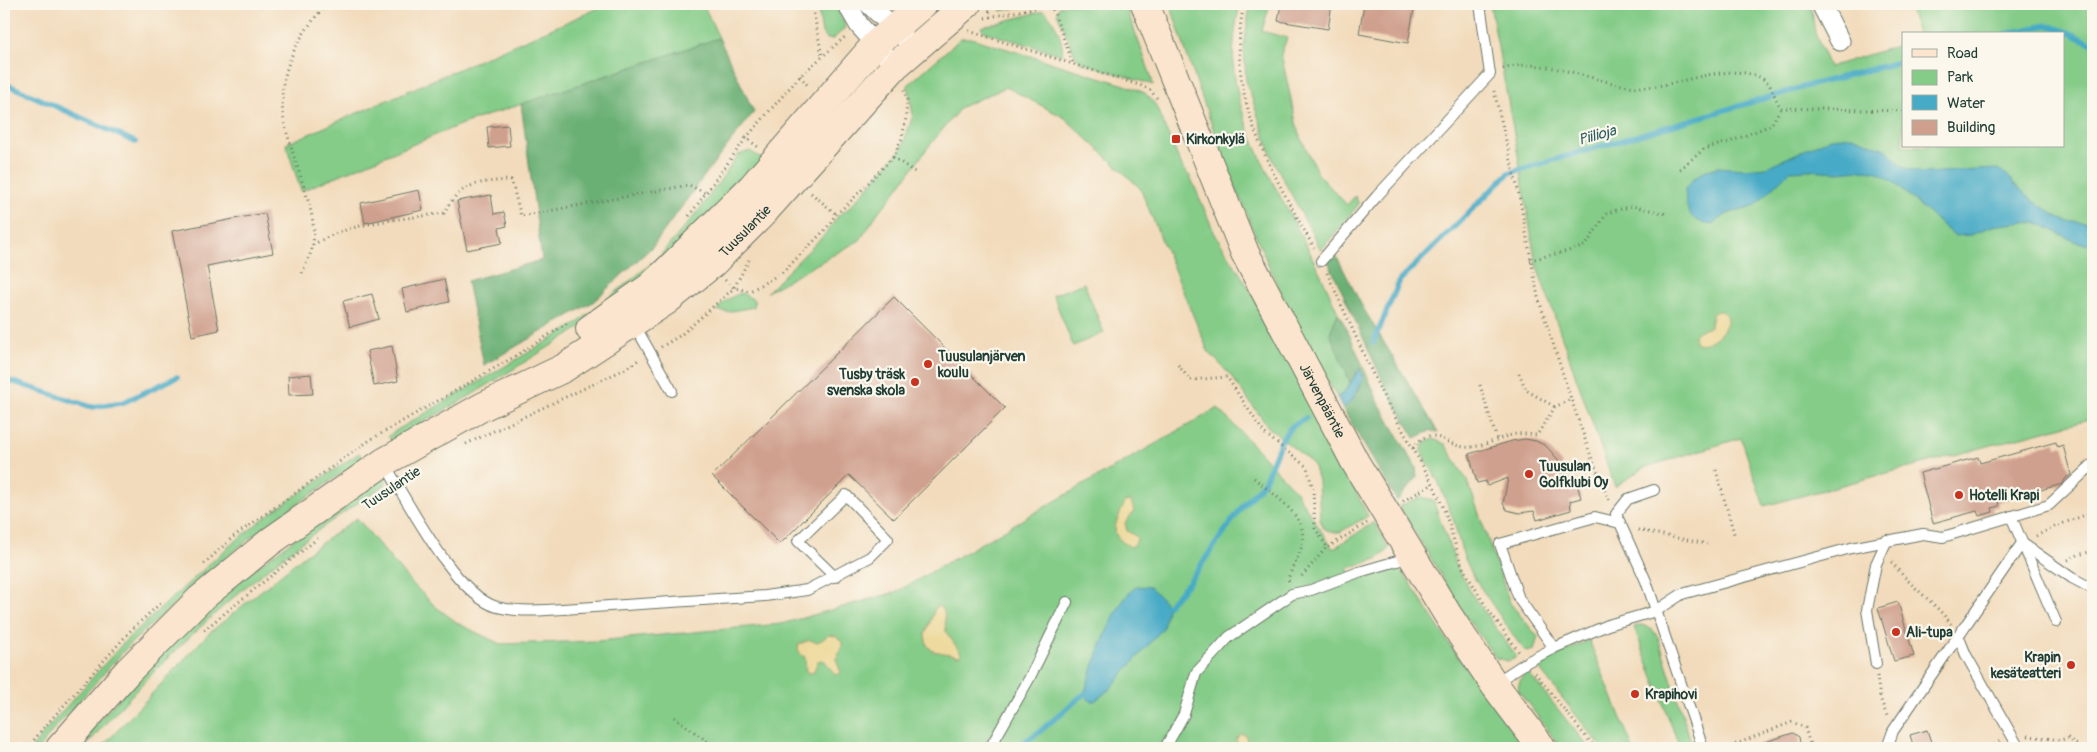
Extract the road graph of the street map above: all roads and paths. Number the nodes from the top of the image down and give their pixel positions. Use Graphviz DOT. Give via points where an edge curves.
graph roads {
  1 [pos="328,4"];
  2 [pos="812,4"];
  3 [pos="847,4"];
  4 [pos="869,4"];
  5 [pos="923,4"];
  6 [pos="1244,4"];
  7 [pos="1480,4"];
  8 [pos="1821,4"];
  9 [pos="1051,5"];
  10 [pos="1150,11"];
  11 [pos="965,17"];
  12 [pos="876,32"];
  13 [pos="1840,41"];
  14 [pos="822,56"];
  15 [pos="1073,64"];
  16 [pos="904,66"];
  17 [pos="1490,74"];
  18 [pos="1159,101"];
  19 [pos="1782,108"];
  20 [pos="1902,111"];
  21 [pos="746,138"];
  22 [pos="893,157"];
  23 [pos="1680,169"];
  24 [pos="916,173"];
  25 [pos="811,192"];
  26 [pos="705,193"];
  27 [pos="836,214"];
  28 [pos="1667,214"];
  29 [pos="313,245"];
  30 [pos="1530,260"];
  31 [pos="1321,261"];
  32 [pos="302,273"];
  33 [pos="724,278"];
  34 [pos="734,288"];
  35 [pos="628,314"];
  36 [pos="650,353"];
  37 [pos="1178,365"];
  38 [pos="1519,373"];
  39 [pos="1480,385"];
  40 [pos="672,391"];
  41 [pos="1571,399"];
  42 [pos="1555,407"];
  43 [pos="1498,440"];
  44 [pos="458,448"];
  45 [pos="1413,448"];
  46 [pos="384,462"];
  47 [pos="1593,462"];
  48 [pos="2093,464"];
  49 [pos="1570,466"];
  50 [pos="1716,470"];
  51 [pos="1254,478"];
  52 [pos="1433,484"];
  53 [pos="1654,490"];
  54 [pos="1398,504"];
  55 [pos="2093,512"];
  56 [pos="2011,516"];
  57 [pos="1372,520"];
  58 [pos="1620,521"];
  59 [pos="324,533"];
  60 [pos="1735,537"];
  61 [pos="2022,543"];
  62 [pos="1707,544"];
  63 [pos="1885,545"];
  64 [pos="1327,547"];
  65 [pos="2093,551"];
  66 [pos="1412,557"];
  67 [pos="2056,567"];
  68 [pos="835,577"];
  69 [pos="2093,588"];
  70 [pos="1292,594"];
  71 [pos="1067,602"];
  72 [pos="1656,612"];
  73 [pos="2056,622"];
  74 [pos="201,632"];
  75 [pos="1958,635"];
  76 [pos="1554,648"];
  77 [pos="1527,662"];
  78 [pos="1876,664"];
  79 [pos="1494,684"];
  80 [pos="674,717"];
  81 [pos="1893,731"];
  82 [pos="2012,738"];
  83 [pos="60,748"];
  84 [pos="716,748"];
  85 [pos="990,748"];
  86 [pos="1165,748"];
  87 [pos="1542,748"];
  88 [pos="1595,748"];
  89 [pos="1703,748"];
  90 [pos="1726,748"];
  91 [pos="1812,748"];
  92 [pos="1887,748"];
  93 [pos="2020,748"];
  94 [pos="2081,748"];
  1 -- 29 [label="path" via="314,18 292,54 282,82 285,124 311,210"];
  2 -- 14 [label="path"];
  3 -- 12 [label="street"];
  4 -- 12 [label="street"];
  5 -- 12 [label="main road, Tuusulantie"];
  6 -- 31 [label="path" via="1239,44 1240,78 1247,110 1261,147"];
  7 -- 17 [label="lane"];
  8 -- 13 [label="street"];
  9 -- 15 [label="path"];
  10 -- 66 [label="main road, Järvenpääntie" via="1245,253 1355,462"];
  11 -- 15 [label="path"];
  11 -- 16 [label="main road, Tuusulantie"];
  12 -- 14 [label="path"];
  12 -- 16 [label="street"];
  12 -- 16 [label="street"];
  12 -- 35 [label="main road, Tuusulantie" via="752,187 650,287"];
  14 -- 21 [label="path" via="800,76"];
  15 -- 18 [label="path" via="1142,86"];
  16 -- 22 [label="path" via="906,118 902,138"];
  16 -- 35 [label="main road, Tuusulantie" via="712,264 666,301"];
  17 -- 19 [label="path" via="1516,64 1563,70 1639,87 1734,72 1764,78"];
  17 -- 30 [label="path" via="1518,190"];
  17 -- 31 [label="lane"];
  19 -- 20 [label="path"];
  19 -- 23 [label="path" via="1771,125 1704,149"];
  22 -- 24 [label="path"];
  22 -- 27 [label="path"];
  25 -- 27 [label="path"];
  26 -- 29 [label="path" via="689,185 521,216 511,180 486,181 465,187 451,199 444,213 356,226"];
  27 -- 34 [label="path" via="783,272 750,291"];
  28 -- 30 [label="path" via="1632,206 1607,214 1586,245"];
  29 -- 32 [label="path"];
  30 -- 41 [label="path" via="1538,297"];
  31 -- 45 [label="path" via="1382,392"];
  33 -- 34 [label="path"];
  34 -- 36 [label="path" via="681,335"];
  35 -- 36 [label="lane"];
  35 -- 46 [label="main road, Tuusulantie" via="564,368 482,407"];
  36 -- 40 [label="lane"];
  36 -- 44 [label="path"];
  37 -- 64 [label="path" via="1190,380 1227,377 1264,434 1307,467 1313,490 1315,528"];
  38 -- 42 [label="path" via="1526,390"];
  39 -- 43 [label="path"];
  41 -- 42 [label="path"];
  41 -- 47 [label="path"];
  42 -- 43 [label="path" via="1537,435 1517,434"];
  43 -- 45 [label="path" via="1466,448 1435,436 1426,436"];
  45 -- 52 [label="path"];
  46 -- 68 [label="lane" via="452,570 469,590 495,606 522,611 765,596 807,590"];
  46 -- 83 [label="main road, Tuusulantie" via="271,541 200,599 128,671"];
  47 -- 49 [label="path"];
  47 -- 58 [label="path"];
  48 -- 56 [label="lane" via="2049,505"];
  50 -- 60 [label="path"];
  51 -- 70 [label="path" via="1288,507 1301,526 1303,540 1288,579"];
  52 -- 54 [label="path"];
  52 -- 77 [label="path" via="1466,572 1484,605"];
  53 -- 58 [label="lane" via="1628,499"];
  55 -- 61 [label="path"];
  56 -- 61 [label="lane"];
  56 -- 63 [label="lane" via="1942,537 1923,534"];
  57 -- 64 [label="path"];
  58 -- 62 [label="path"];
  58 -- 72 [label="lane"];
  58 -- 76 [label="lane" via="1595,517 1500,544 1519,599"];
  59 -- 74 [label="path"];
  61 -- 67 [label="lane"];
  61 -- 73 [label="lane"];
  61 -- 75 [label="lane"];
  63 -- 72 [label="lane" via="1851,548 1682,594"];
  63 -- 75 [label="path" via="1903,577 1943,614"];
  63 -- 78 [label="lane" via="1876,564 1867,610"];
  64 -- 70 [label="path"];
  65 -- 67 [label="path"];
  66 -- 70 [label="lane"];
  66 -- 79 [label="main road, Järvenpääntie"];
  67 -- 69 [label="lane"];
  68 -- 68 [label="lane" via="870,557 888,539 846,495 798,541"];
  70 -- 86 [label="lane" via="1229,637 1196,672 1184,714"];
  71 -- 85 [label="lane" via="1029,680"];
  72 -- 76 [label="lane" via="1608,625"];
  72 -- 89 [label="lane"];
  75 -- 81 [label="lane"];
  75 -- 82 [label="lane"];
  76 -- 77 [label="lane"];
  77 -- 79 [label="lane"];
  77 -- 88 [label="path"];
  78 -- 81 [label="path" via="1880,698"];
  79 -- 87 [label="main road, Järvenpääntie"];
  80 -- 84 [label="path"];
  81 -- 92 [label="lane"];
  82 -- 93 [label="lane"];
  82 -- 94 [label="path" via="2025,735 2068,738"];
  90 -- 91 [label="path" via="1792,722 1806,728"];
}
